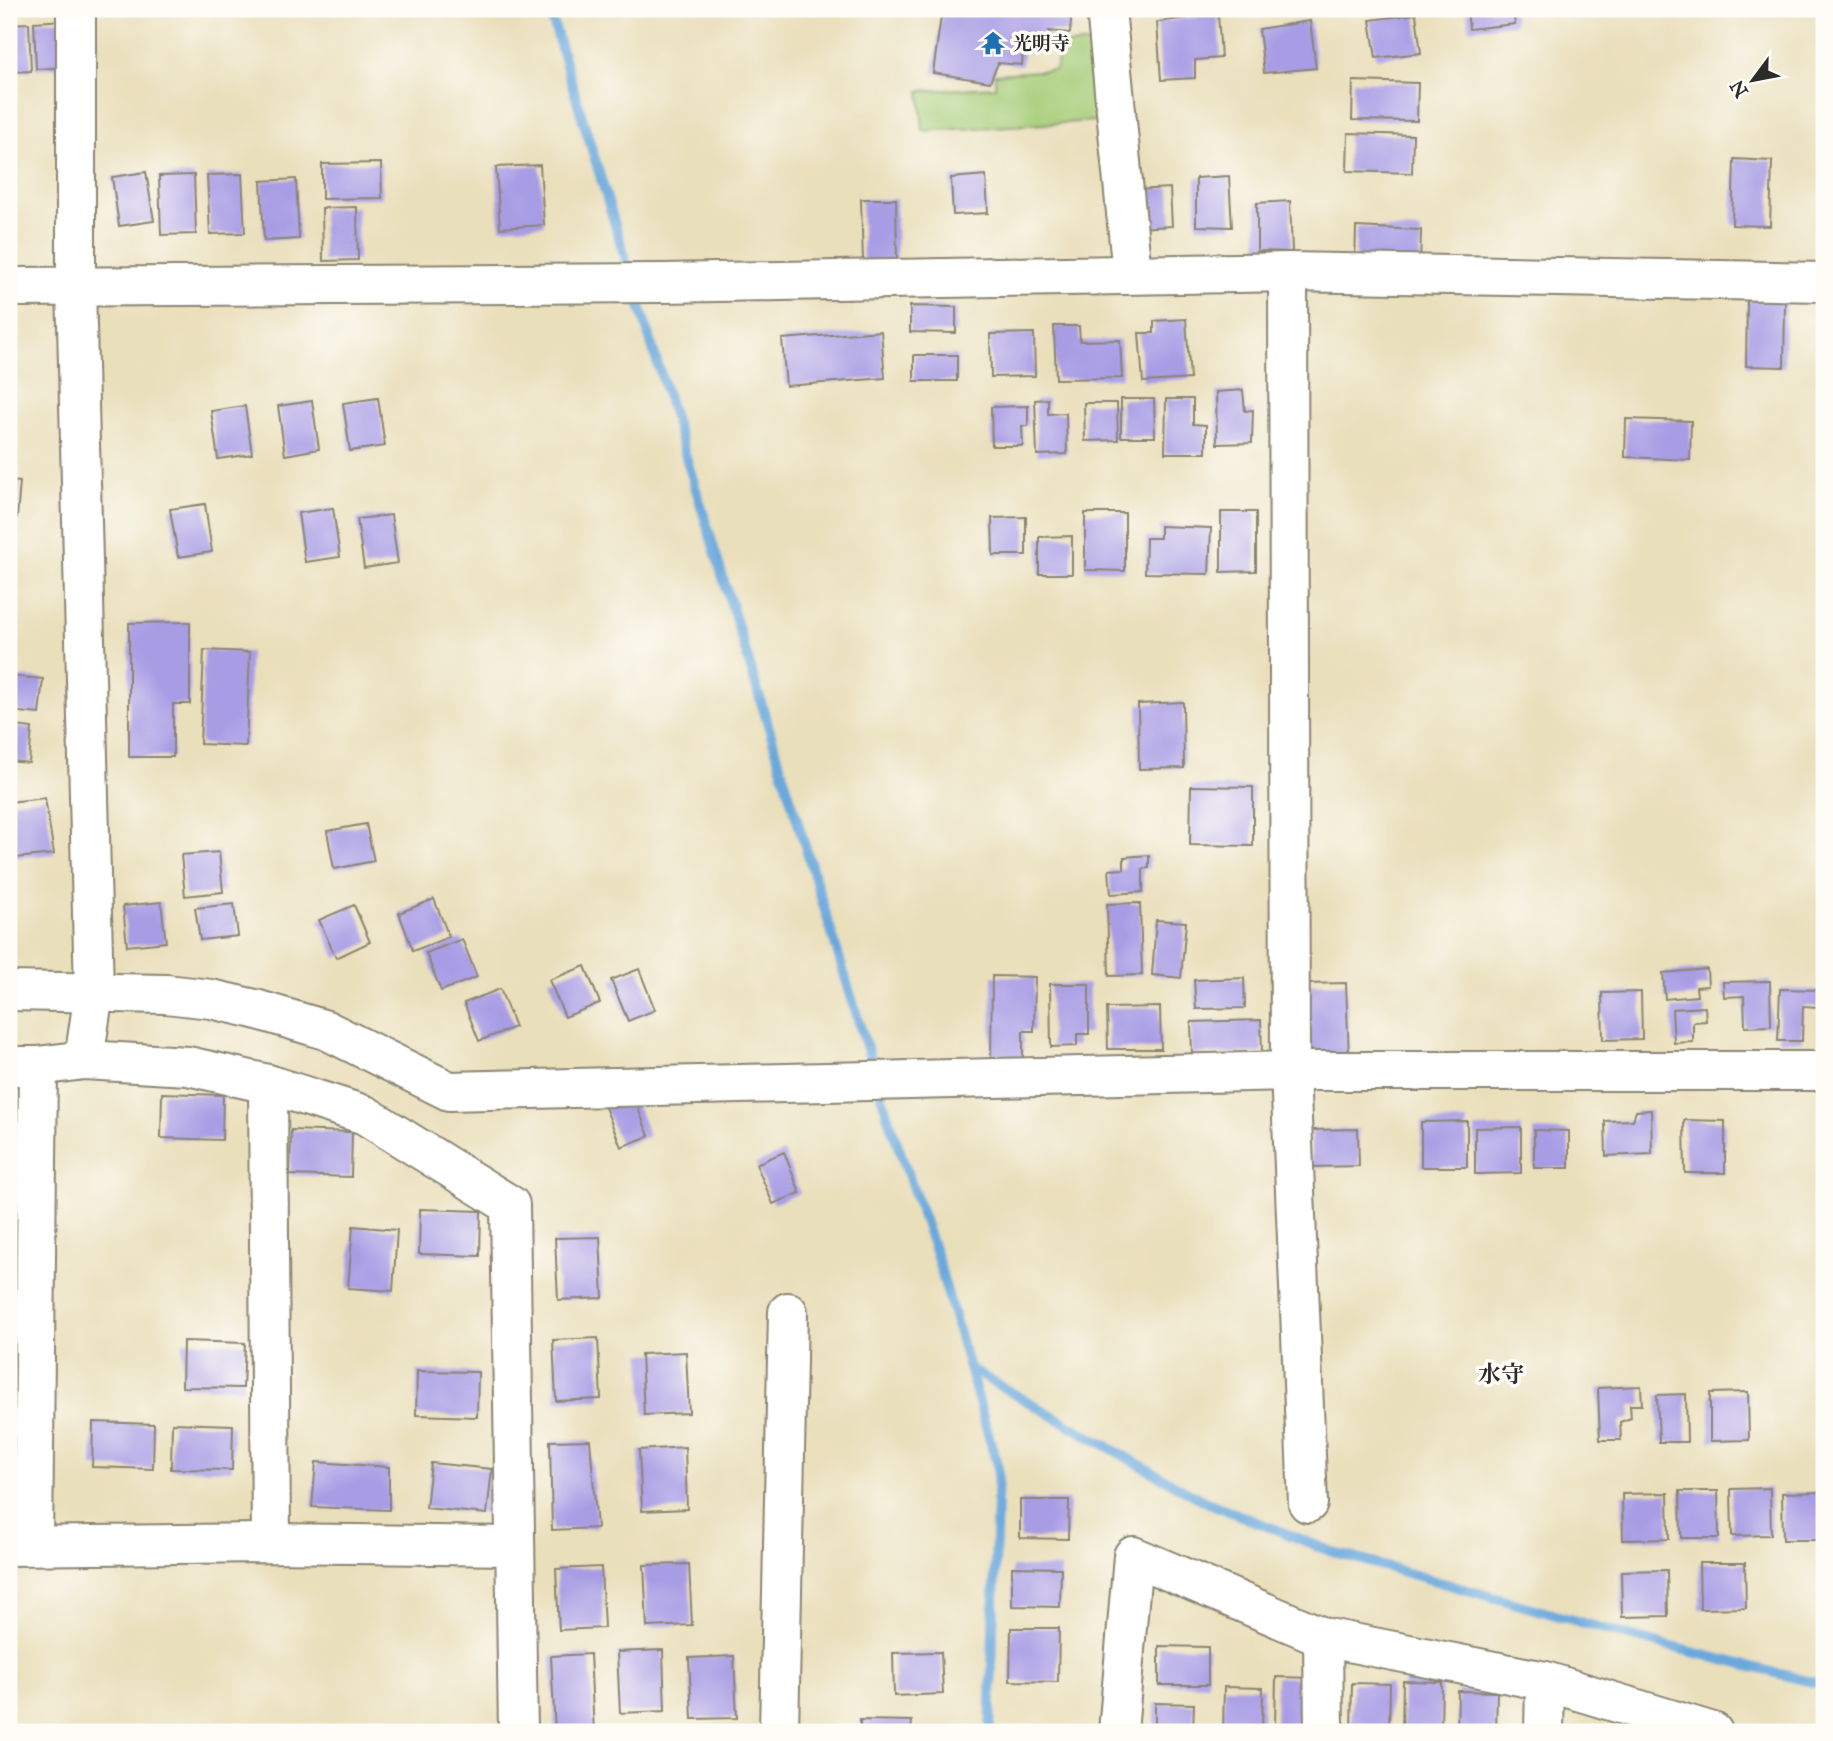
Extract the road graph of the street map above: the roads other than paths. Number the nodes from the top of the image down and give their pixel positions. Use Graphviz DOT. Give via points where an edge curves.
graph roads {
  1 [pos="76,9"];
  2 [pos="1106,9"];
  3 [pos="1288,272"];
  4 [pos="1132,274"];
  5 [pos="1824,282"];
  6 [pos="76,286"];
  7 [pos="9,287"];
  8 [pos="9,991"];
  9 [pos="94,992"];
  10 [pos="84,1060"];
  11 [pos="23,1066"];
  12 [pos="1290,1071"];
  13 [pos="1824,1071"];
  14 [pos="268,1084"];
  15 [pos="788,1312"];
  16 [pos="1308,1503"];
  17 [pos="271,1543"];
  18 [pos="21,1546"];
  19 [pos="514,1546"];
  20 [pos="1323,1637"];
  21 [pos="1545,1681"];
  22 [pos="518,1732"];
  23 [pos="779,1732"];
  24 [pos="1118,1732"];
  25 [pos="1324,1732"];
  26 [pos="1544,1732"];
  27 [pos="1713,1732"];
  1 -- 6 [label="street"];
  2 -- 4 [label="street"];
  3 -- 4 [label="street"];
  3 -- 5 [label="street"];
  3 -- 12 [label="street"];
  4 -- 6 [label="street" via="601,284"];
  6 -- 7 [label="street"];
  6 -- 9 [label="street"];
  8 -- 9 [label="street"];
  9 -- 10 [label="street"];
  9 -- 12 [label="street" via="166,994 255,1009 326,1030 449,1091"];
  10 -- 11 [label="street"];
  10 -- 14 [label="street" via="188,1066"];
  11 -- 18 [label="street"];
  12 -- 13 [label="street"];
  12 -- 16 [label="street"];
  14 -- 17 [label="street"];
  14 -- 19 [label="street" via="365,1115 510,1205"];
  15 -- 23 [label="street"];
  17 -- 18 [label="street"];
  17 -- 19 [label="street"];
  19 -- 22 [label="street"];
  20 -- 21 [label="street"];
  20 -- 24 [label="street" via="1133,1556"];
  20 -- 25 [label="street"];
  21 -- 26 [label="street"];
  21 -- 27 [label="street"];
}
